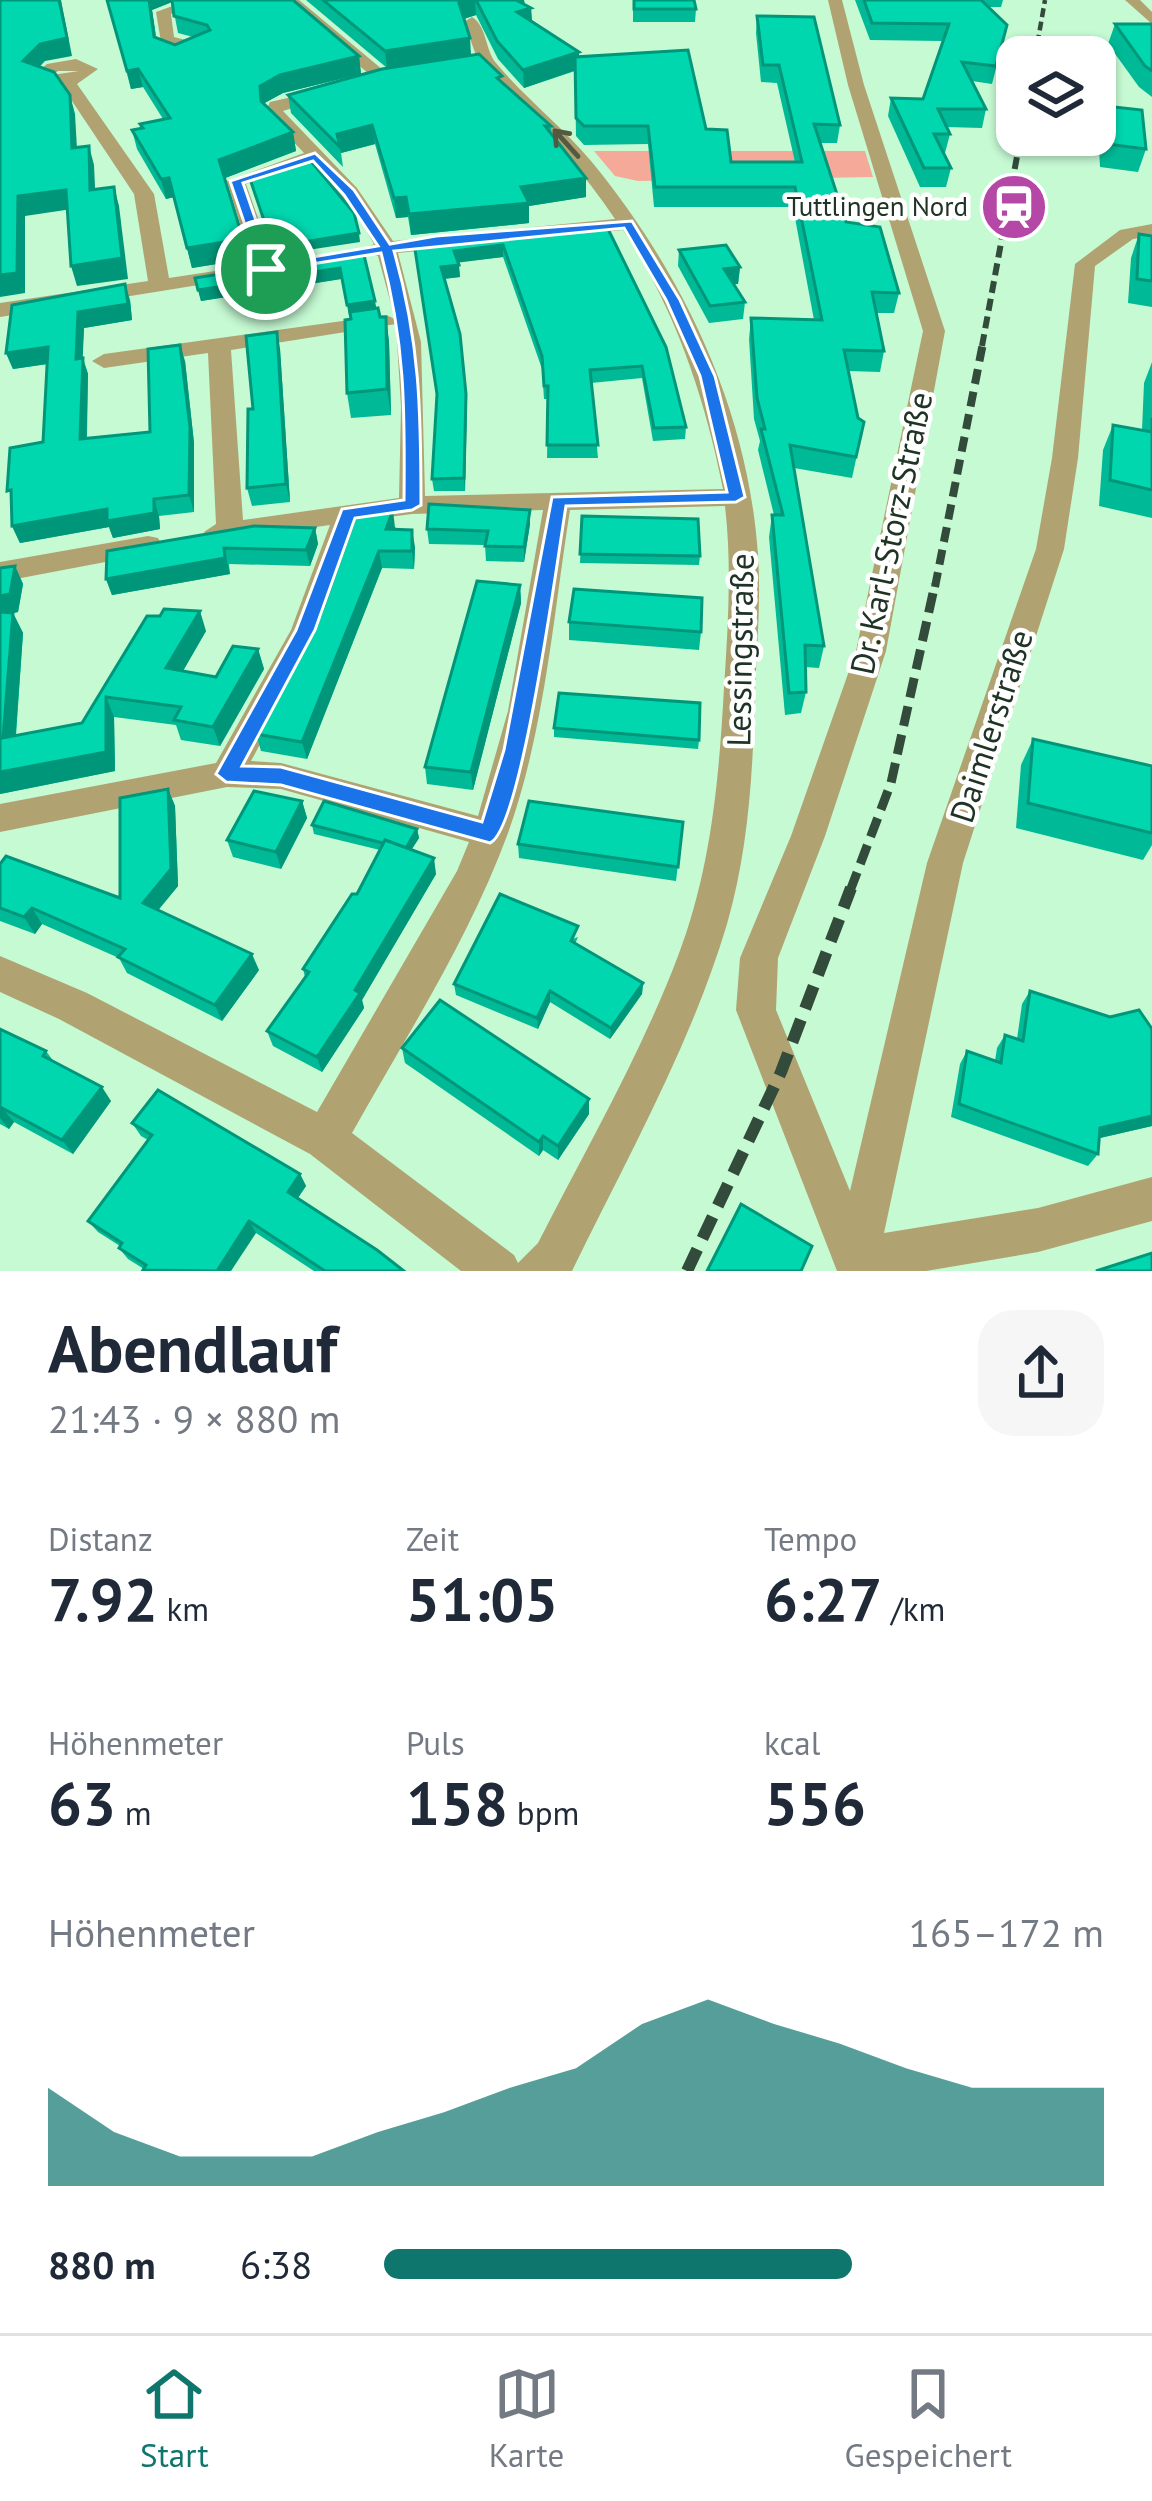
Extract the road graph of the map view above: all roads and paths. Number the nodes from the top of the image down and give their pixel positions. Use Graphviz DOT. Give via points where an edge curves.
graph roads {
  1 [pos="205,0"];
  2 [pos="835,0"];
  3 [pos="1132,0"];
  4 [pos="301,4"];
  5 [pos="1152,20"];
  6 [pos="472,22"];
  7 [pos="167,40"];
  8 [pos="486,62"];
  9 [pos="442,68"];
  10 [pos="402,74"];
  11 [pos="68,81"];
  12 [pos="366,82"];
  13 [pos="315,156"];
  14 [pos="628,224"];
  15 [pos="1152,230"];
  16 [pos="386,248"];
  17 [pos="346,255"];
  18 [pos="160,286"];
  19 [pos="0,310"];
  20 [pos="406,319"];
  21 [pos="219,345"];
  22 [pos="104,361"];
  23 [pos="736,497"];
  24 [pos="558,501"];
  25 [pos="412,505"];
  26 [pos="348,513"];
  27 [pos="230,530"];
  28 [pos="0,572"];
  29 [pos="226,774"];
  30 [pos="0,818"];
  31 [pos="490,834"];
  32 [pos="0,974"];
  33 [pos="325,1139"];
  34 [pos="1152,1199"];
  35 [pos="858,1266"];
  36 [pos="498,1271"];
  37 [pos="537,1271"];
  1 -- 7 [label="street" via="163,12"];
  2 -- 35 [label="street, Dr. Karl-Storz-Straße" via="934,331 871,651 759,958 756,1010"];
  3 -- 5 [label="street"];
  4 -- 12 [label="street"];
  6 -- 8 [label="street, Lessingstraße"];
  8 -- 9 [label="street"];
  14 -- 8 [label="street, Lessingstraße, one-way" via="578,157"];
  10 -- 12 [label="street"];
  11 -- 18 [label="street" via="144,194"];
  12 -- 13 [label="street" via="275,106"];
  13 -- 16 [label="street"];
  13 -- 18 [label="street" via="236,181 276,267"];
  14 -- 16 [label="street"];
  14 -- 23 [label="street, Lessingstraße" via="708,376"];
  15 -- 35 [label="street, Daimlerstraße" via="1126,234 1085,264 1050,549 945,863"];
  16 -- 17 [label="street"];
  16 -- 20 [label="street"];
  18 -- 19 [label="street"];
  20 -- 21 [label="street"];
  20 -- 25 [label="street"];
  21 -- 22 [label="street"];
  21 -- 27 [label="street"];
  23 -- 24 [label="street"];
  23 -- 37 [label="street, Lessingstraße" via="743,605 728,846 698,953 650,1065 554,1259"];
  24 -- 25 [label="street"];
  24 -- 31 [label="street" via="515,750"];
  25 -- 26 [label="street"];
  26 -- 27 [label="street"];
  26 -- 29 [label="street" via="306,630"];
  27 -- 28 [label="street"];
  29 -- 30 [label="street"];
  29 -- 31 [label="street" via="281,776"];
  31 -- 33 [label="street"];
  32 -- 33 [label="street"];
  33 -- 36 [label="street"];
  34 -- 35 [label="street"];
}
